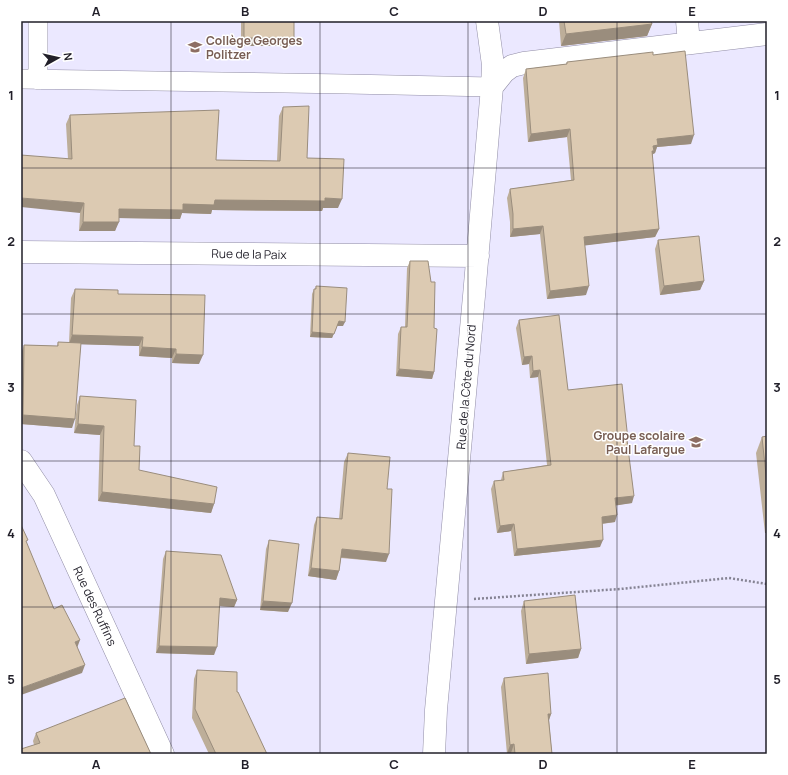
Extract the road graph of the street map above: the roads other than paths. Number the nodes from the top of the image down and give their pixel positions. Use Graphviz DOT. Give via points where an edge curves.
graph roads {
  1 [pos="38,21"];
  2 [pos="487,21"];
  3 [pos="687,21"];
  4 [pos="767,34"];
  5 [pos="689,43"];
  6 [pos="30,80"];
  7 [pos="492,87"];
  8 [pos="21,252"];
  9 [pos="478,256"];
  10 [pos="21,461"];
  11 [pos="163,754"];
  12 [pos="434,754"];
  1 -- 6 [label="lane"];
  2 -- 7 [label="street, Rue de la Côte du Nord" via="493,65"];
  3 -- 5 [label="street"];
  4 -- 5 [label="street"];
  5 -- 7 [label="street" via="512,66"];
  6 -- 7 [label="lane"];
  7 -- 9 [label="street, Rue de la Côte du Nord"];
  8 -- 9 [label="street, Rue de la Paix"];
  9 -- 12 [label="street, Rue de la Côte du Nord"];
  10 -- 11 [label="street, Rue des Ruffins" via="44,495"];
}
